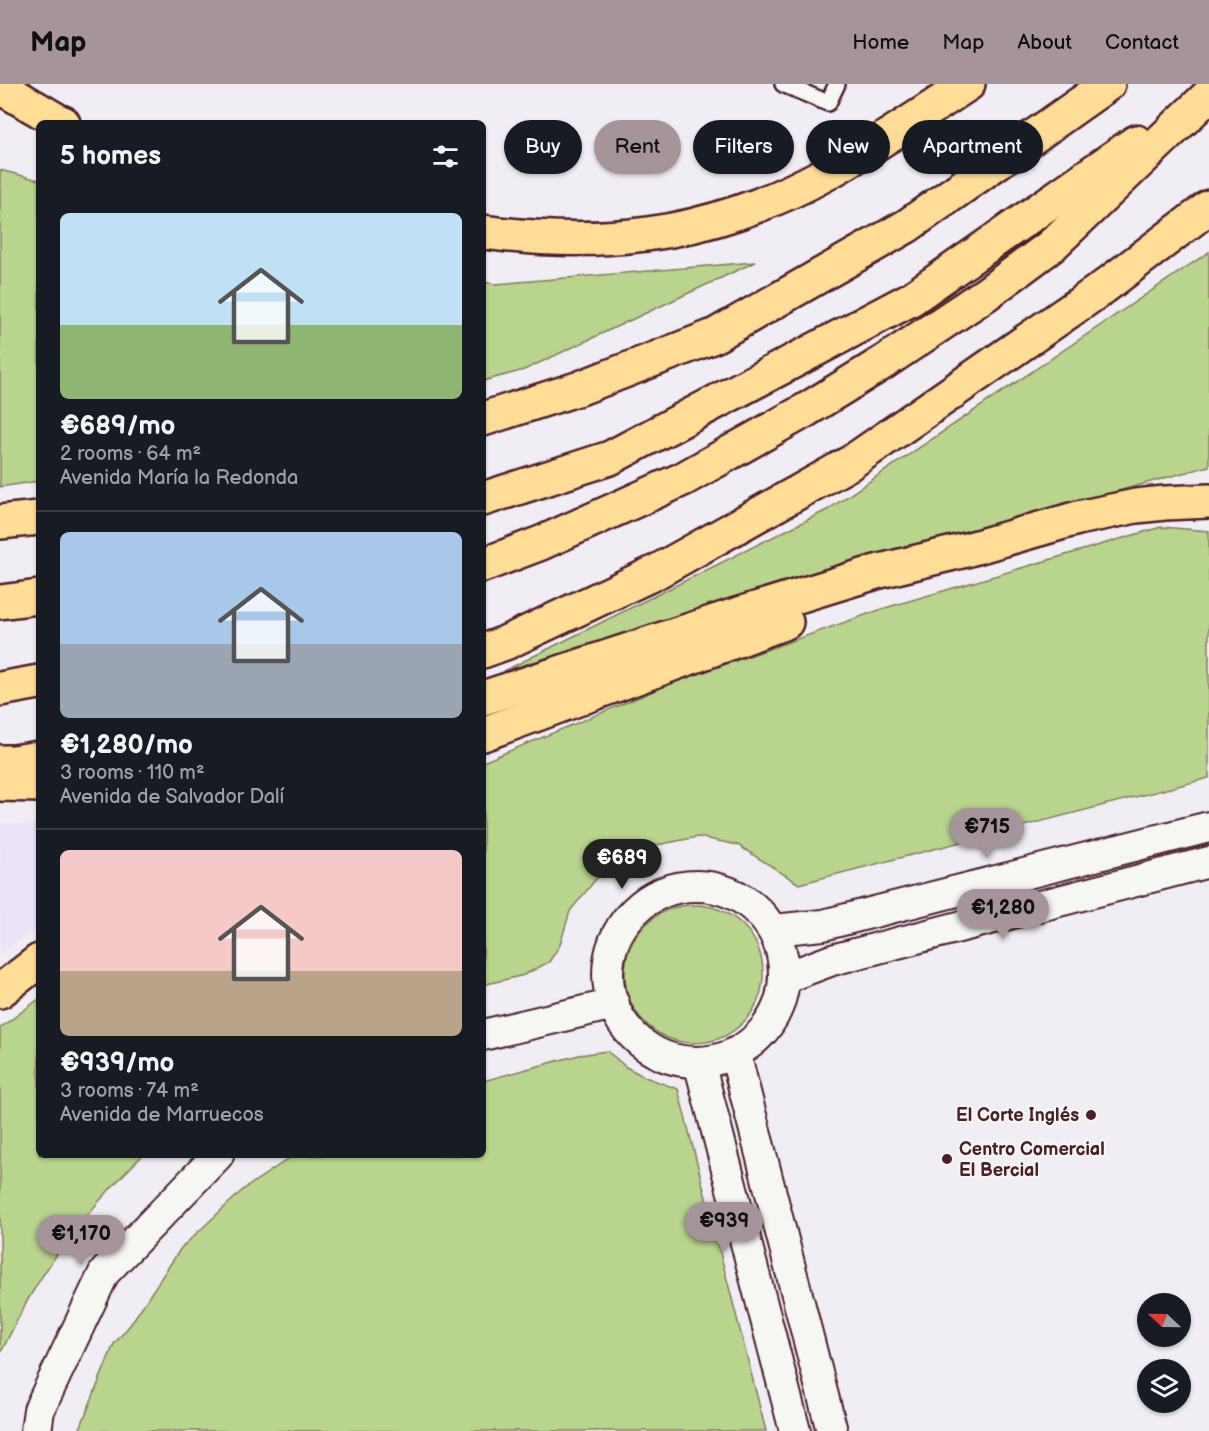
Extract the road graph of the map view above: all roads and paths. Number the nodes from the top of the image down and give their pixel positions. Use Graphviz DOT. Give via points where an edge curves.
graph roads {
  1 [pos="783,84"];
  2 [pos="837,84"];
  3 [pos="968,84"];
  4 [pos="1108,84"];
  5 [pos="0,87"];
  6 [pos="1209,93"];
  7 [pos="0,116"];
  8 [pos="40,120"];
  9 [pos="57,120"];
  10 [pos="1209,207"];
  11 [pos="486,232"];
  12 [pos="486,418"];
  13 [pos="486,498"];
  14 [pos="1209,501"];
  15 [pos="36,518"];
  16 [pos="0,522"];
  17 [pos="966,550"];
  18 [pos="486,564"];
  19 [pos="36,597"];
  20 [pos="0,602"];
  21 [pos="486,650"];
  22 [pos="36,683"];
  23 [pos="0,689"];
  24 [pos="486,697"];
  25 [pos="486,733"];
  26 [pos="36,758"];
  27 [pos="0,762"];
  28 [pos="0,784"];
  29 [pos="36,785"];
  30 [pos="1209,827"];
  31 [pos="1209,862"];
  32 [pos="773,930"];
  33 [pos="36,963"];
  34 [pos="784,978"];
  35 [pos="0,991"];
  36 [pos="614,1004"];
  37 [pos="486,1034"];
  38 [pos="735,1053"];
  39 [pos="699,1062"];
  40 [pos="215,1158"];
  41 [pos="36,1431"];
  42 [pos="795,1431"];
  43 [pos="832,1431"];
  1 -- 2 [label="lane" via="828,103"];
  3 -- 11 [label="highway" via="825,174 721,217 648,234 609,237"];
  4 -- 12 [label="highway" via="907,226 714,336 580,388"];
  5 -- 9 [label="highway"];
  6 -- 13 [label="highway" via="911,299 610,458"];
  6 -- 18 [label="highway" via="1051,246 874,369 683,479"];
  7 -- 8 [label="highway"];
  10 -- 21 [label="highway" via="1104,287 850,463 656,572"];
  14 -- 17 [label="highway" via="1107,512"];
  15 -- 16 [label="highway"];
  17 -- 24 [label="highway" via="866,575"];
  17 -- 25 [label="highway" via="881,586"];
  19 -- 20 [label="highway"];
  22 -- 23 [label="highway"];
  26 -- 27 [label="highway"];
  28 -- 29 [label="highway"];
  30 -- 32 [label="street" via="823,925"];
  31 -- 34 [label="street" via="832,960"];
  32 -- 34 [label="street" via="783,958"];
  32 -- 36 [label="street" via="751,904 720,889 698,886 664,892 636,910 616,937 608,971"];
  33 -- 35 [label="highway"];
  34 -- 38 [label="street" via="780,1001 770,1022"];
  36 -- 37 [label="street"];
  36 -- 39 [label="street" via="622,1022 643,1044 669,1058"];
  38 -- 39 [label="street"];
  38 -- 43 [label="street"];
  39 -- 42 [label="street"];
  40 -- 41 [label="street" via="104,1273 39,1410"];
}
